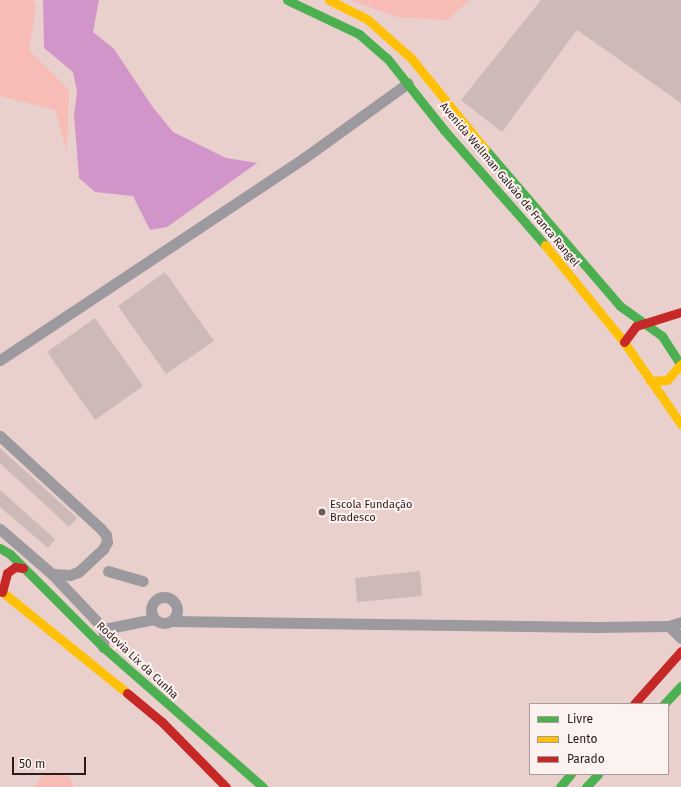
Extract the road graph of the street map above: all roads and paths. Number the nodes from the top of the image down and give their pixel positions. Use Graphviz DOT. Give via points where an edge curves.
graph roads {
  1 [pos="287,0"];
  2 [pos="329,0"];
  3 [pos="408,83"];
  4 [pos="681,312"];
  5 [pos="643,323"];
  6 [pos="624,342"];
  7 [pos="0,360"];
  8 [pos="681,365"];
  9 [pos="650,381"];
  10 [pos="681,424"];
  11 [pos="0,436"];
  12 [pos="0,529"];
  13 [pos="0,548"];
  14 [pos="24,568"];
  15 [pos="108,571"];
  16 [pos="52,574"];
  17 [pos="143,581"];
  18 [pos="1,591"];
  19 [pos="66,610"];
  20 [pos="86,611"];
  21 [pos="154,619"];
  22 [pos="172,621"];
  23 [pos="681,622"];
  24 [pos="669,626"];
  25 [pos="104,629"];
  26 [pos="681,638"];
  27 [pos="103,647"];
  28 [pos="681,651"];
  29 [pos="681,686"];
  30 [pos="635,703"];
  31 [pos="665,703"];
  32 [pos="570,775"];
  33 [pos="597,775"];
  34 [pos="226,787"];
  35 [pos="263,787"];
  36 [pos="560,787"];
  37 [pos="586,787"];
  1 -- 3 [label="main road, Avenida Wellman Galvão de Franca Rangel" via="359,34 387,58"];
  2 -- 5 [label="main road, Avenida Wellman Galvão de Franca Rangel" via="367,19 411,58 499,167 620,306"];
  3 -- 6 [label="main road, Avenida Wellman Galvão de Franca Rangel" via="444,130 539,236"];
  3 -- 7 [label="street" via="304,158"];
  4 -- 5 [label="main road"];
  5 -- 6 [label="main road" via="631,329"];
  5 -- 8 [label="main road, Avenida Wellman Galvão de Franca Rangel" via="662,336"];
  6 -- 9 [label="main road, Avenida Wellman Galvão de Franca Rangel"];
  8 -- 9 [label="main road" via="667,380"];
  9 -- 10 [label="main road, Avenida Wellman Galvão de Franca Rangel"];
  11 -- 16 [label="street" via="106,536 104,549 78,572 70,575"];
  12 -- 16 [label="street"];
  13 -- 14 [label="main road, Rodovia Lix da Cunha"];
  14 -- 18 [label="main road" via="15,567 7,573"];
  14 -- 19 [label="main road, Rodovia Lix da Cunha"];
  15 -- 17 [label="street"];
  16 -- 20 [label="street"];
  18 -- 34 [label="main road" via="162,722"];
  19 -- 20 [label="street"];
  19 -- 27 [label="main road, Rodovia Lix da Cunha"];
  20 -- 25 [label="street"];
  21 -- 22 [label="street" via="164,624"];
  21 -- 22 [label="street" via="152,604 164,596 176,603 178,613"];
  21 -- 25 [label="street"];
  22 -- 24 [label="street" via="596,628"];
  23 -- 24 [label="street"];
  24 -- 26 [label="street"];
  25 -- 27 [label="street"];
  27 -- 35 [label="main road, Rodovia Lix da Cunha"];
  28 -- 30 [label="main road"];
  29 -- 31 [label="main road"];
  32 -- 36 [label="main road"];
  33 -- 37 [label="main road"];
}
